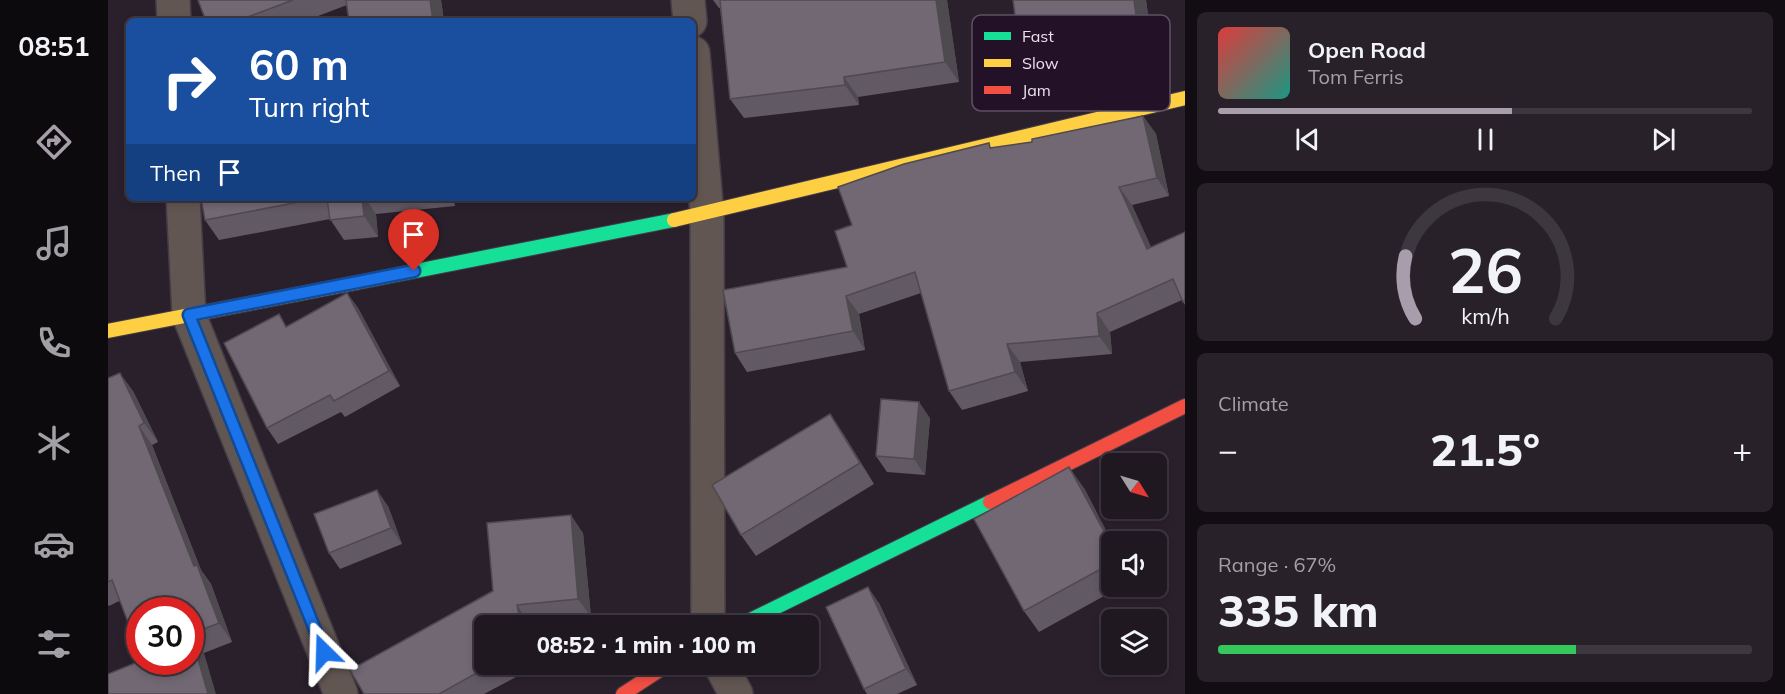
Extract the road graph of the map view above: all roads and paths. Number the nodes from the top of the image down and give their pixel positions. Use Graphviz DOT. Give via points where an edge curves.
graph roads {
  1 [pos="173,0"];
  2 [pos="688,0"];
  3 [pos="174,18"];
  4 [pos="690,18"];
  5 [pos="696,88"];
  6 [pos="1185,98"];
  7 [pos="1170,102"];
  8 [pos="1131,111"];
  9 [pos="183,201"];
  10 [pos="707,214"];
  11 [pos="189,315"];
  12 [pos="108,331"];
  13 [pos="1185,406"];
  14 [pos="708,615"];
  15 [pos="760,615"];
  16 [pos="652,675"];
  17 [pos="726,675"];
  18 [pos="341,694"];
  19 [pos="623,694"];
  20 [pos="736,694"];
  1 -- 3 [label="street"];
  2 -- 4 [label="street"];
  5 -- 10 [label="street"];
  6 -- 7 [label="street"];
  8 -- 10 [label="street"];
  9 -- 11 [label="street"];
  10 -- 11 [label="street"];
  10 -- 14 [label="street"];
  11 -- 12 [label="street"];
  11 -- 18 [label="street"];
  13 -- 15 [label="street"];
  16 -- 19 [label="street"];
  17 -- 20 [label="street"];
}
